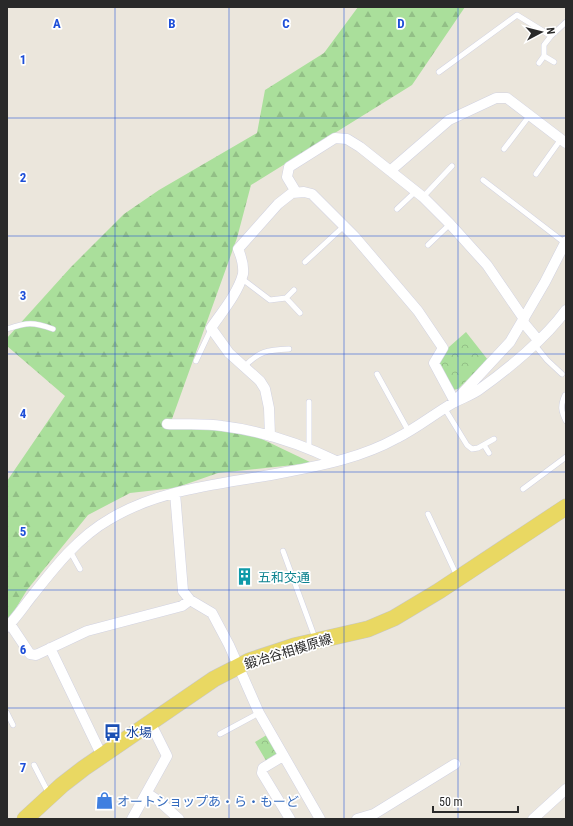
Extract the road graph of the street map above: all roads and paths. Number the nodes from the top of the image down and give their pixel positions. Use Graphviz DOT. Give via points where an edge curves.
graph roads {
  1 [pos="566,22"];
  2 [pos="551,36"];
  3 [pos="544,56"];
  4 [pos="554,62"];
  5 [pos="539,63"];
  6 [pos="439,72"];
  7 [pos="530,116"];
  8 [pos="564,141"];
  9 [pos="504,149"];
  10 [pos="452,166"];
  11 [pos="390,171"];
  12 [pos="536,174"];
  13 [pos="483,180"];
  14 [pos="296,192"];
  15 [pos="420,194"];
  16 [pos="397,209"];
  17 [pos="450,224"];
  18 [pos="344,226"];
  19 [pos="566,242"];
  20 [pos="428,245"];
  21 [pos="305,262"];
  22 [pos="241,277"];
  23 [pos="294,290"];
  24 [pos="286,298"];
  25 [pos="566,310"];
  26 [pos="300,313"];
  27 [pos="523,320"];
  28 [pos="211,328"];
  29 [pos="7,329"];
  30 [pos="54,329"];
  31 [pos="536,342"];
  32 [pos="289,349"];
  33 [pos="196,360"];
  34 [pos="244,367"];
  35 [pos="377,374"];
  36 [pos="562,374"];
  37 [pos="565,396"];
  38 [pos="309,402"];
  39 [pos="455,402"];
  40 [pos="445,408"];
  41 [pos="566,422"];
  42 [pos="167,424"];
  43 [pos="409,432"];
  44 [pos="270,436"];
  45 [pos="494,439"];
  46 [pos="484,444"];
  47 [pos="309,449"];
  48 [pos="489,453"];
  49 [pos="566,457"];
  50 [pos="336,461"];
  51 [pos="523,489"];
  52 [pos="175,493"];
  53 [pos="566,507"];
  54 [pos="428,514"];
  55 [pos="70,551"];
  56 [pos="283,551"];
  57 [pos="80,569"];
  58 [pos="458,578"];
  59 [pos="190,600"];
  60 [pos="9,626"];
  61 [pos="316,641"];
  62 [pos="50,648"];
  63 [pos="238,666"];
  64 [pos="7,713"];
  65 [pos="259,713"];
  66 [pos="150,722"];
  67 [pos="13,725"];
  68 [pos="220,734"];
  69 [pos="102,756"];
  70 [pos="283,756"];
  71 [pos="34,764"];
  72 [pos="455,764"];
  73 [pos="566,789"];
  74 [pos="146,793"];
  75 [pos="50,795"];
  76 [pos="25,819"];
  77 [pos="132,819"];
  78 [pos="179,819"];
  79 [pos="290,819"];
  80 [pos="320,819"];
  81 [pos="357,819"];
  82 [pos="533,819"];
  1 -- 2 [label="lane"];
  2 -- 3 [label="lane" via="544,45"];
  2 -- 6 [label="lane" via="517,16"];
  3 -- 4 [label="lane"];
  3 -- 5 [label="lane"];
  7 -- 8 [label="street"];
  7 -- 9 [label="lane"];
  7 -- 11 [label="street" via="507,98 496,98 449,120"];
  8 -- 12 [label="lane"];
  10 -- 15 [label="lane"];
  11 -- 14 [label="street" via="347,139 335,138 290,167 287,177"];
  11 -- 15 [label="street"];
  13 -- 19 [label="lane"];
  14 -- 18 [label="street" via="312,194"];
  14 -- 22 [label="street" via="278,204 238,249 242,258"];
  15 -- 16 [label="lane"];
  15 -- 17 [label="street"];
  17 -- 20 [label="lane"];
  17 -- 27 [label="street" via="487,265"];
  18 -- 21 [label="lane"];
  18 -- 39 [label="street" via="418,311 443,348 434,363"];
  19 -- 27 [label="street"];
  22 -- 24 [label="lane" via="270,300"];
  22 -- 28 [label="street"];
  23 -- 24 [label="lane"];
  24 -- 26 [label="lane"];
  25 -- 31 [label="street"];
  27 -- 31 [label="street"];
  27 -- 39 [label="street" via="510,342"];
  28 -- 33 [label="lane"];
  28 -- 34 [label="street" via="229,353"];
  29 -- 30 [label="lane" via="36,323"];
  31 -- 36 [label="lane" via="547,360"];
  31 -- 39 [label="street" via="480,390"];
  32 -- 34 [label="lane" via="266,351 255,356"];
  34 -- 44 [label="street" via="265,389"];
  35 -- 43 [label="lane"];
  37 -- 41 [label="lane" via="561,404"];
  38 -- 47 [label="lane"];
  39 -- 40 [label="street"];
  40 -- 43 [label="street"];
  40 -- 46 [label="lane" via="467,445 478,448"];
  42 -- 44 [label="street" via="222,426"];
  43 -- 50 [label="street" via="367,452"];
  44 -- 47 [label="street"];
  45 -- 46 [label="lane"];
  46 -- 48 [label="lane"];
  47 -- 50 [label="street"];
  49 -- 51 [label="lane"];
  50 -- 52 [label="street"];
  52 -- 55 [label="street" via="138,505 109,519"];
  52 -- 59 [label="street" via="183,590"];
  53 -- 58 [label="main road, 鍛冶谷相模原線"];
  54 -- 58 [label="lane"];
  55 -- 57 [label="lane"];
  55 -- 60 [label="street"];
  56 -- 61 [label="lane"];
  58 -- 61 [label="main road, 鍛冶谷相模原線" via="394,618 368,629"];
  59 -- 62 [label="street" via="182,606 87,631"];
  59 -- 63 [label="street" via="212,613"];
  60 -- 62 [label="street" via="30,654 36,655"];
  61 -- 63 [label="main road, 鍛冶谷相模原線"];
  62 -- 69 [label="street"];
  63 -- 65 [label="street"];
  63 -- 66 [label="main road, 鍛冶谷相模原線"];
  64 -- 67 [label="lane"];
  65 -- 68 [label="lane"];
  65 -- 70 [label="street"];
  66 -- 69 [label="main road, 鍛冶谷相模原線"];
  66 -- 74 [label="street" via="167,756"];
  69 -- 75 [label="main road, 鍛冶谷相模原線"];
  70 -- 79 [label="street" via="263,768 262,773"];
  70 -- 80 [label="street"];
  71 -- 75 [label="lane"];
  72 -- 81 [label="street" via="374,814"];
  73 -- 82 [label="street"];
  74 -- 77 [label="street"];
  74 -- 78 [label="street"];
  75 -- 76 [label="main road, 鍛冶谷相模原線"];
}
